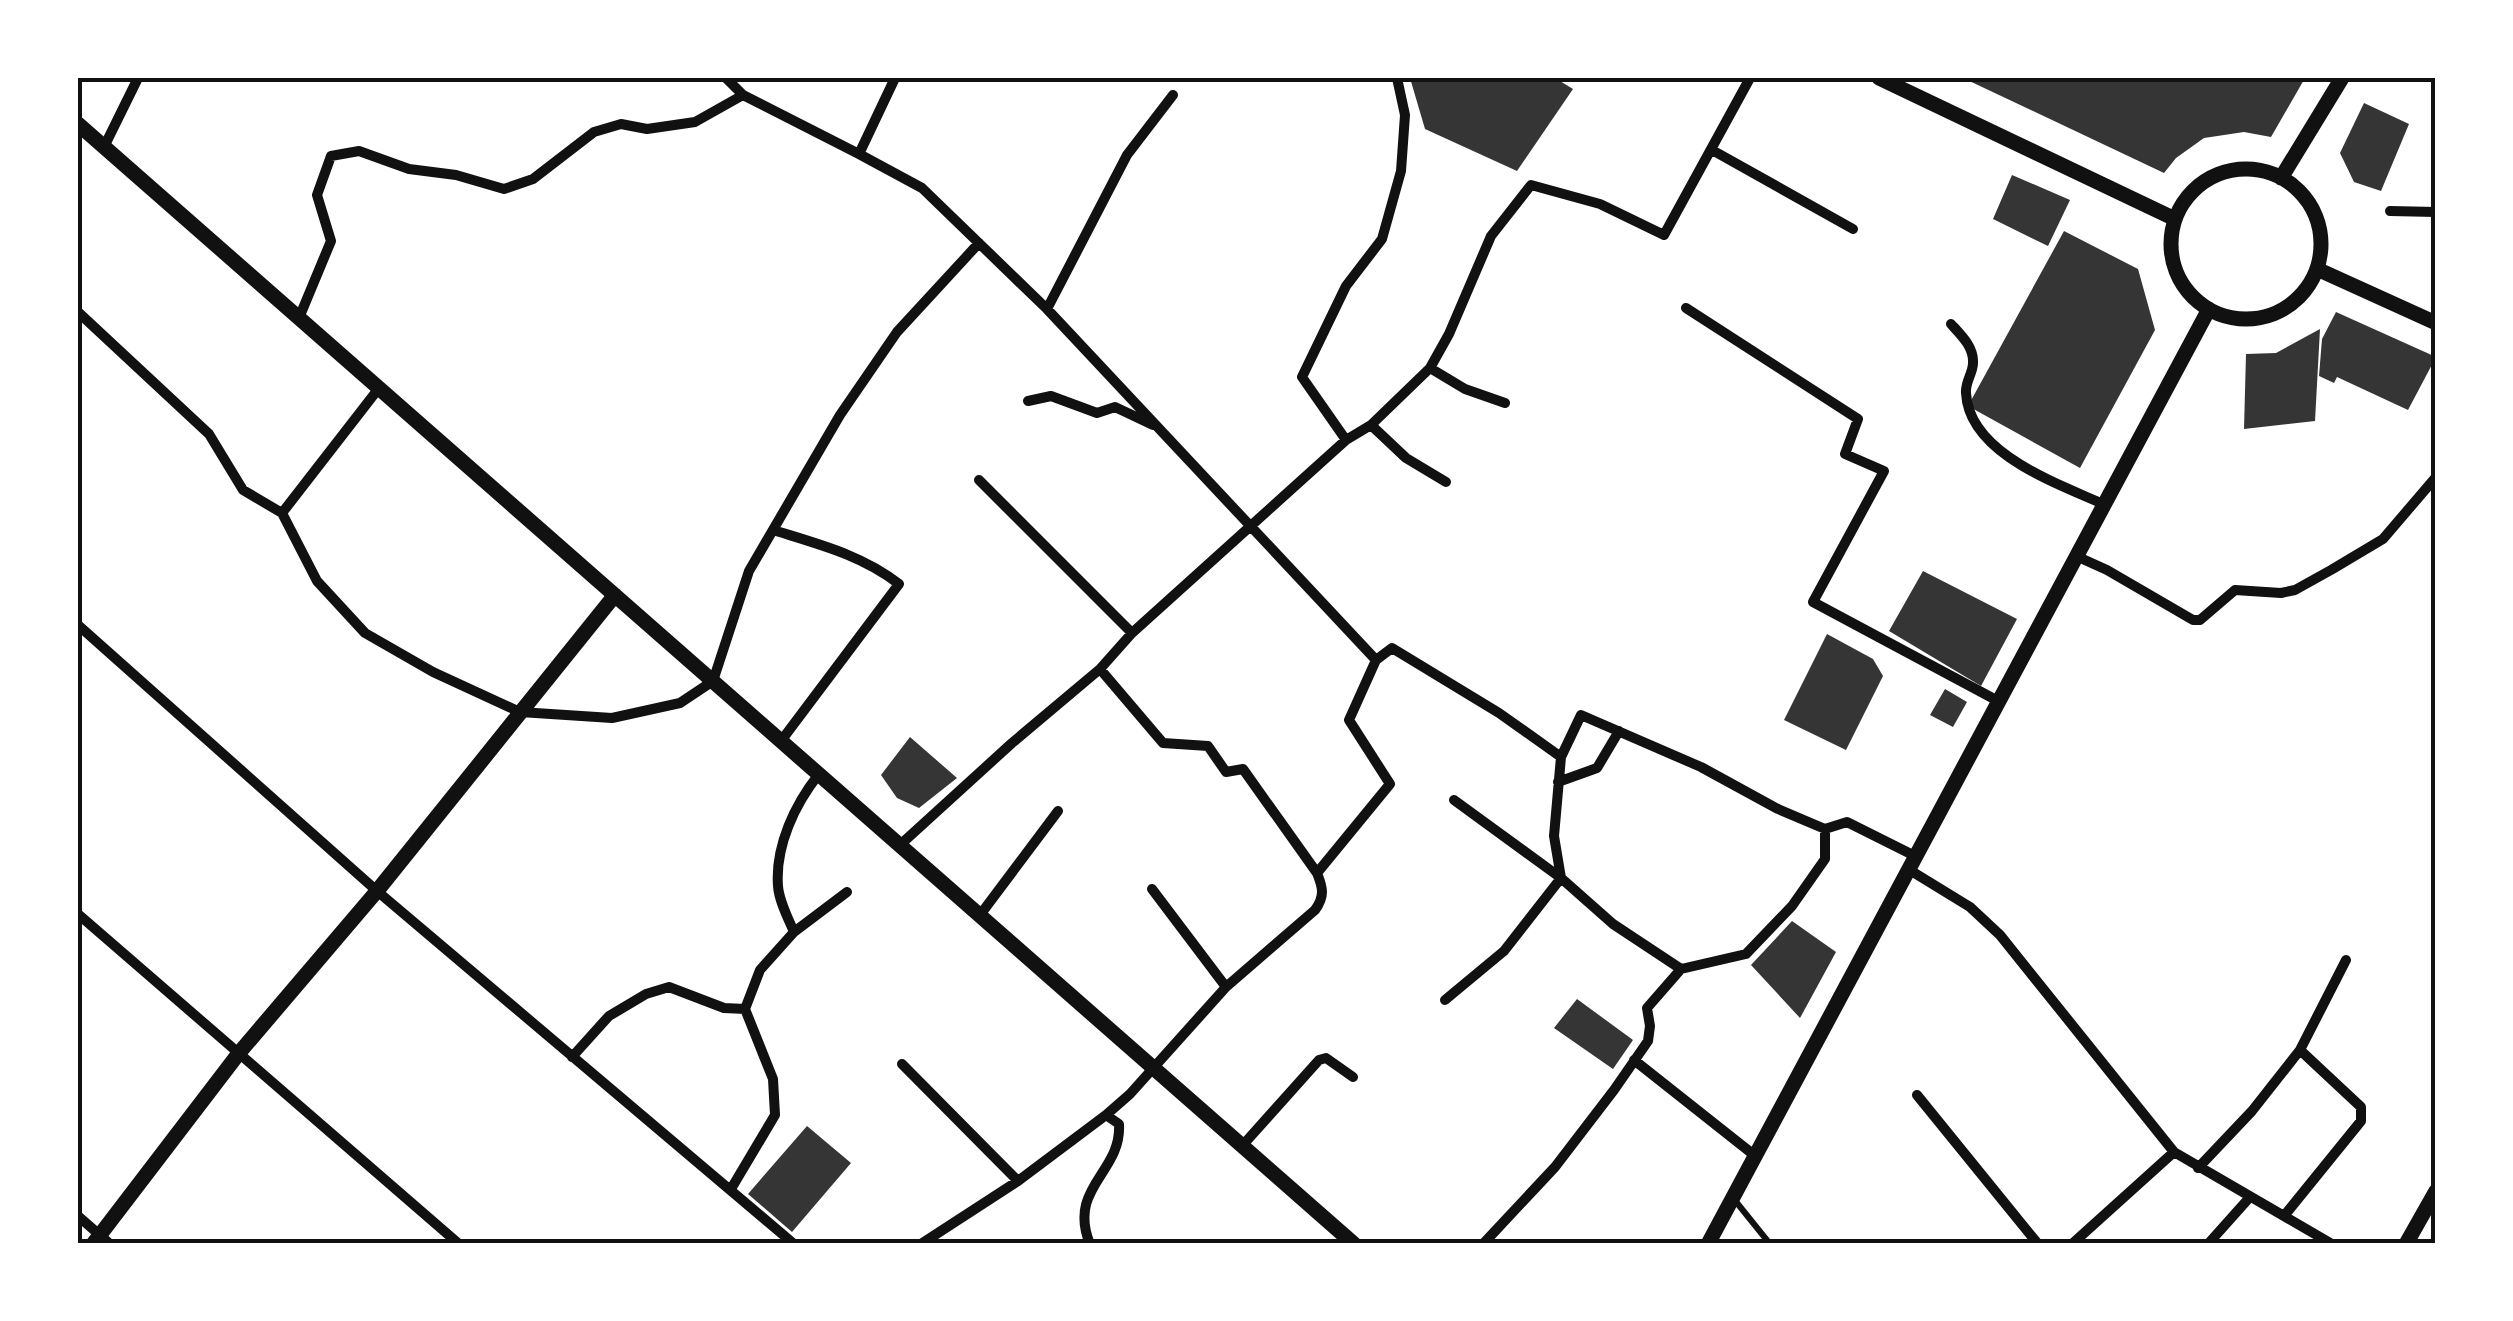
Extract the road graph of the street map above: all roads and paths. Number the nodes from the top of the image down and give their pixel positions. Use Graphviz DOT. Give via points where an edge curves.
graph roads {
  1 [pos="138,78"];
  2 [pos="726,78"];
  3 [pos="895,78"];
  4 [pos="1397,78"];
  5 [pos="1750,78"];
  6 [pos="2342,78"];
  7 [pos="1888,80"];
  8 [pos="744,95"];
  9 [pos="1174,95"];
  10 [pos="78,124"];
  11 [pos="104,147"];
  12 [pos="1712,150"];
  13 [pos="859,154"];
  14 [pos="2281,178"];
  15 [pos="2390,211"];
  16 [pos="2436,212"];
  17 [pos="2175,219"];
  18 [pos="1853,229"];
  19 [pos="979,243"];
  20 [pos="2318,269"];
  21 [pos="1686,308"];
  22 [pos="1046,309"];
  23 [pos="2209,309"];
  24 [pos="78,312"];
  25 [pos="299,318"];
  26 [pos="2436,323"];
  27 [pos="1951,324"];
  28 [pos="1430,368"];
  29 [pos="379,388"];
  30 [pos="1028,401"];
  31 [pos="1504,403"];
  32 [pos="1371,425"];
  33 [pos="1158,427"];
  34 [pos="1346,440"];
  35 [pos="979,480"];
  36 [pos="2435,481"];
  37 [pos="1446,482"];
  38 [pos="2102,504"];
  39 [pos="282,513"];
  40 [pos="1251,526"];
  41 [pos="773,530"];
  42 [pos="2076,556"];
  43 [pos="615,595"];
  44 [pos="78,625"];
  45 [pos="1132,634"];
  46 [pos="1376,660"];
  47 [pos="1100,669"];
  48 [pos="713,682"];
  49 [pos="1998,702"];
  50 [pos="520,712"];
  51 [pos="1620,732"];
  52 [pos="781,741"];
  53 [pos="1562,756"];
  54 [pos="819,774"];
  55 [pos="1558,782"];
  56 [pos="1454,800"];
  57 [pos="1058,812"];
  58 [pos="1826,829"];
  59 [pos="900,845"];
  60 [pos="1911,863"];
  61 [pos="1316,873"];
  62 [pos="1561,878"];
  63 [pos="1152,890"];
  64 [pos="376,891"];
  65 [pos="847,892"];
  66 [pos="78,914"];
  67 [pos="980,915"];
  68 [pos="794,932"];
  69 [pos="2346,960"];
  70 [pos="1681,969"];
  71 [pos="1226,988"];
  72 [pos="1445,1000"];
  73 [pos="745,1009"];
  74 [pos="2300,1050"];
  75 [pos="238,1053"];
  76 [pos="572,1057"];
  77 [pos="1634,1060"];
  78 [pos="902,1064"];
  79 [pos="1152,1068"];
  80 [pos="1353,1077"];
  81 [pos="1917,1095"];
  82 [pos="1106,1115"];
  83 [pos="1242,1146"];
  84 [pos="2174,1152"];
  85 [pos="1754,1155"];
  86 [pos="2198,1168"];
  87 [pos="1018,1181"];
  88 [pos="731,1189"];
  89 [pos="2436,1191"];
  90 [pos="2250,1197"];
  91 [pos="1732,1198"];
  92 [pos="78,1216"];
  93 [pos="2284,1216"];
  94 [pos="101,1241"];
  95 [pos="459,1244"];
  96 [pos="794,1244"];
  97 [pos="922,1244"];
  98 [pos="1090,1244"];
  99 [pos="1354,1244"];
  100 [pos="1483,1244"];
  101 [pos="1708,1244"];
  102 [pos="1770,1244"];
  103 [pos="2038,1244"];
  104 [pos="2072,1244"];
  105 [pos="2208,1244"];
  106 [pos="2332,1244"];
  107 [pos="2406,1244"];
  1 -- 11 [label="street"];
  2 -- 8 [label="street"];
  3 -- 13 [label="street"];
  4 -- 34 [label="street" via="1405,115 1401,171 1382,239 1346,286 1302,377"];
  5 -- 12 [label="street"];
  6 -- 14 [label="street"];
  7 -- 17 [label="street"];
  8 -- 13 [label="street"];
  8 -- 25 [label="street" via="695,122 647,129 621,124 594,132 534,179 504,188 409,170 359,151 331,156 316,195 331,241"];
  9 -- 22 [label="street" via="1127,154"];
  10 -- 11 [label="street"];
  11 -- 25 [label="street"];
  12 -- 18 [label="street"];
  12 -- 28 [label="street" via="1664,235 1600,204 1531,185 1491,236"];
  13 -- 19 [label="street" via="922,188"];
  14 -- 17 [label="street" via="2243,169 2220,173 2186,199"];
  14 -- 20 [label="street" via="2304,196 2317,218"];
  15 -- 16 [label="street"];
  17 -- 23 [label="street" via="2176,270"];
  19 -- 22 [label="street"];
  19 -- 41 [label="street" via="896,332"];
  20 -- 23 [label="street" via="2292,304 2273,314 2251,319"];
  20 -- 26 [label="street"];
  21 -- 49 [label="street" via="1858,418 1845,454 1884,471 1813,602"];
  22 -- 33 [label="street"];
  23 -- 38 [label="street"];
  24 -- 39 [label="street" via="209,434 243,490"];
  25 -- 29 [label="street"];
  27 -- 38 [label="street" via="1974,363 1965,388 1970,418 2026,469"];
  28 -- 31 [label="street"];
  28 -- 32 [label="street"];
  29 -- 39 [label="street"];
  29 -- 43 [label="street"];
  30 -- 33 [label="street" via="1051,396 1096,413 1115,407"];
  32 -- 34 [label="street"];
  32 -- 37 [label="street" via="1406,458"];
  33 -- 40 [label="street"];
  34 -- 40 [label="street"];
  35 -- 45 [label="street"];
  36 -- 42 [label="street" via="2383,539 2331,570 2281,594 2235,590 2200,620"];
  38 -- 42 [label="street"];
  39 -- 50 [label="street" via="316,581 364,632"];
  40 -- 45 [label="street"];
  40 -- 46 [label="street"];
  41 -- 48 [label="street" via="749,571"];
  41 -- 52 [label="street" via="846,552 900,584"];
  42 -- 49 [label="street"];
  43 -- 48 [label="street"];
  43 -- 50 [label="street"];
  44 -- 64 [label="street"];
  45 -- 47 [label="street"];
  46 -- 53 [label="street" via="1392,648"];
  46 -- 61 [label="street" via="1349,720 1390,784"];
  47 -- 59 [label="street"];
  47 -- 61 [label="street" via="1164,743 1208,746 1226,772 1243,769"];
  48 -- 50 [label="street" via="680,703 612,718"];
  48 -- 52 [label="street"];
  49 -- 60 [label="street"];
  50 -- 64 [label="street"];
  51 -- 53 [label="street" via="1581,714"];
  51 -- 55 [label="street" via="1597,768"];
  51 -- 58 [label="street"];
  52 -- 54 [label="street"];
  53 -- 55 [label="street"];
  54 -- 59 [label="street"];
  54 -- 68 [label="street" via="793,810 780,856 778,888"];
  55 -- 62 [label="street" via="1554,836"];
  56 -- 62 [label="street"];
  57 -- 67 [label="street"];
  58 -- 60 [label="street" via="1847,822"];
  58 -- 70 [label="street" via="1825,859 1746,954"];
  59 -- 67 [label="street"];
  60 -- 84 [label="street" via="2000,935"];
  60 -- 85 [label="street"];
  61 -- 71 [label="street" via="1322,900 1315,910"];
  62 -- 70 [label="street" via="1613,924"];
  62 -- 72 [label="street" via="1504,951"];
  63 -- 71 [label="street"];
  64 -- 75 [label="street"];
  64 -- 76 [label="street"];
  65 -- 68 [label="street"];
  66 -- 75 [label="street"];
  67 -- 79 [label="street"];
  68 -- 73 [label="street" via="760,970"];
  69 -- 74 [label="street"];
  70 -- 77 [label="street" via="1647,1008 1648,1041"];
  71 -- 79 [label="street"];
  73 -- 76 [label="street" via="670,988 646,994 609,1016"];
  73 -- 88 [label="street" via="773,1078 775,1115"];
  74 -- 86 [label="street"];
  74 -- 93 [label="street" via="2363,1114"];
  75 -- 94 [label="street"];
  75 -- 95 [label="street"];
  76 -- 88 [label="street"];
  77 -- 85 [label="street"];
  77 -- 100 [label="street" via="1555,1167"];
  78 -- 87 [label="street"];
  79 -- 82 [label="street"];
  79 -- 83 [label="street"];
  80 -- 83 [label="street" via="1326,1058 1318,1060"];
  81 -- 103 [label="street"];
  82 -- 87 [label="street"];
  82 -- 98 [label="street" via="1118,1124 1120,1140 1084,1206"];
  83 -- 99 [label="street"];
  84 -- 86 [label="street"];
  84 -- 104 [label="street"];
  85 -- 91 [label="street"];
  86 -- 90 [label="street"];
  87 -- 97 [label="street"];
  88 -- 96 [label="street"];
  89 -- 107 [label="street"];
  90 -- 93 [label="street"];
  90 -- 105 [label="street"];
  91 -- 101 [label="street"];
  91 -- 102 [label="lane"];
  92 -- 94 [label="street"];
  93 -- 106 [label="street"];
}
